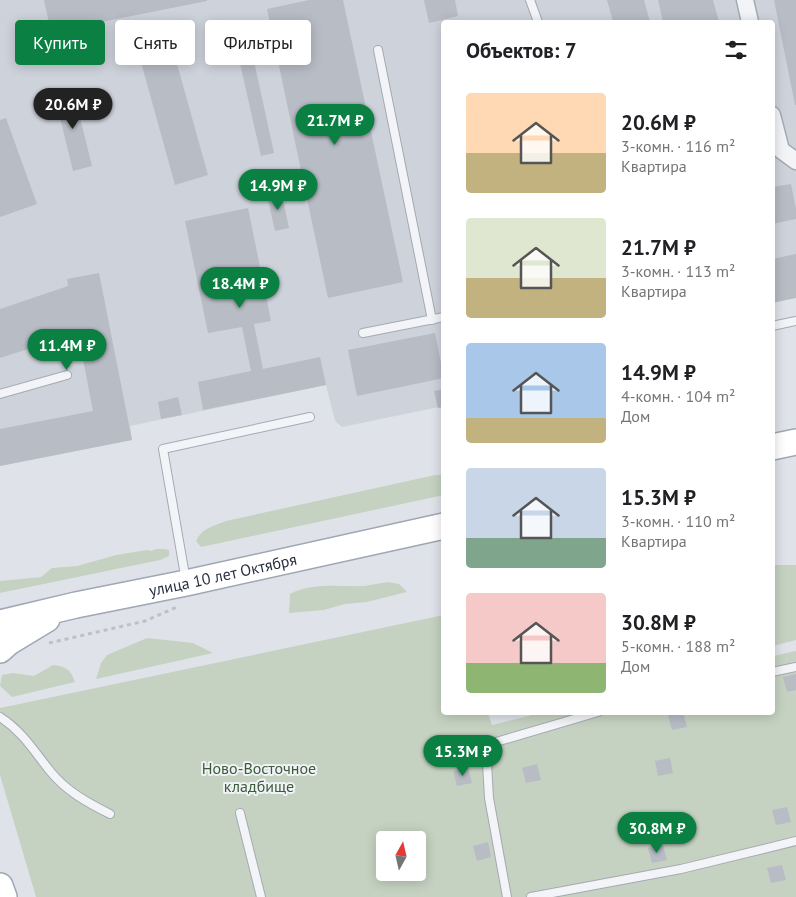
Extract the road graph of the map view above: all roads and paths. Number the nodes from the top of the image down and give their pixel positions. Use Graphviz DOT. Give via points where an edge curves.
graph roads {
  1 [pos="530,0"];
  2 [pos="745,0"];
  3 [pos="537,20"];
  4 [pos="750,20"];
  5 [pos="378,50"];
  6 [pos="775,127"];
  7 [pos="796,161"];
  8 [pos="441,318"];
  9 [pos="432,320"];
  10 [pos="796,321"];
  11 [pos="775,325"];
  12 [pos="364,333"];
  13 [pos="67,375"];
  14 [pos="0,394"];
  15 [pos="310,418"];
  16 [pos="796,442"];
  17 [pos="775,446"];
  18 [pos="441,527"];
  19 [pos="183,594"];
  20 [pos="76,605"];
  21 [pos="0,623"];
  22 [pos="40,645"];
  23 [pos="0,650"];
  24 [pos="796,667"];
  25 [pos="775,671"];
  26 [pos="588,715"];
  27 [pos="0,717"];
  28 [pos="240,813"];
  29 [pos="110,814"];
  30 [pos="796,841"];
  31 [pos="0,886"];
  32 [pos="4,897"];
  33 [pos="261,897"];
  34 [pos="508,897"];
  35 [pos="531,897"];
  1 -- 3 [label="lane"];
  2 -- 4 [label="street"];
  5 -- 9 [label="lane"];
  6 -- 7 [label="street" via="781,150"];
  8 -- 9 [label="lane"];
  9 -- 12 [label="lane"];
  10 -- 11 [label="lane"];
  13 -- 14 [label="lane"];
  15 -- 19 [label="lane" via="163,449"];
  16 -- 17 [label="main road"];
  18 -- 19 [label="main road, улица 10 лет Октября"];
  19 -- 20 [label="main road, улица 10 лет Октября"];
  19 -- 22 [label="path" via="145,620"];
  20 -- 21 [label="main road, улица 10 лет Октября"];
  20 -- 23 [label="main road" via="31,628"];
  24 -- 25 [label="lane"];
  26 -- 34 [label="lane" via="496,742 487,763 488,798"];
  27 -- 29 [label="lane" via="24,736 51,773 82,800"];
  28 -- 33 [label="lane"];
  30 -- 35 [label="lane" via="681,869"];
  31 -- 32 [label="main road"];
}
